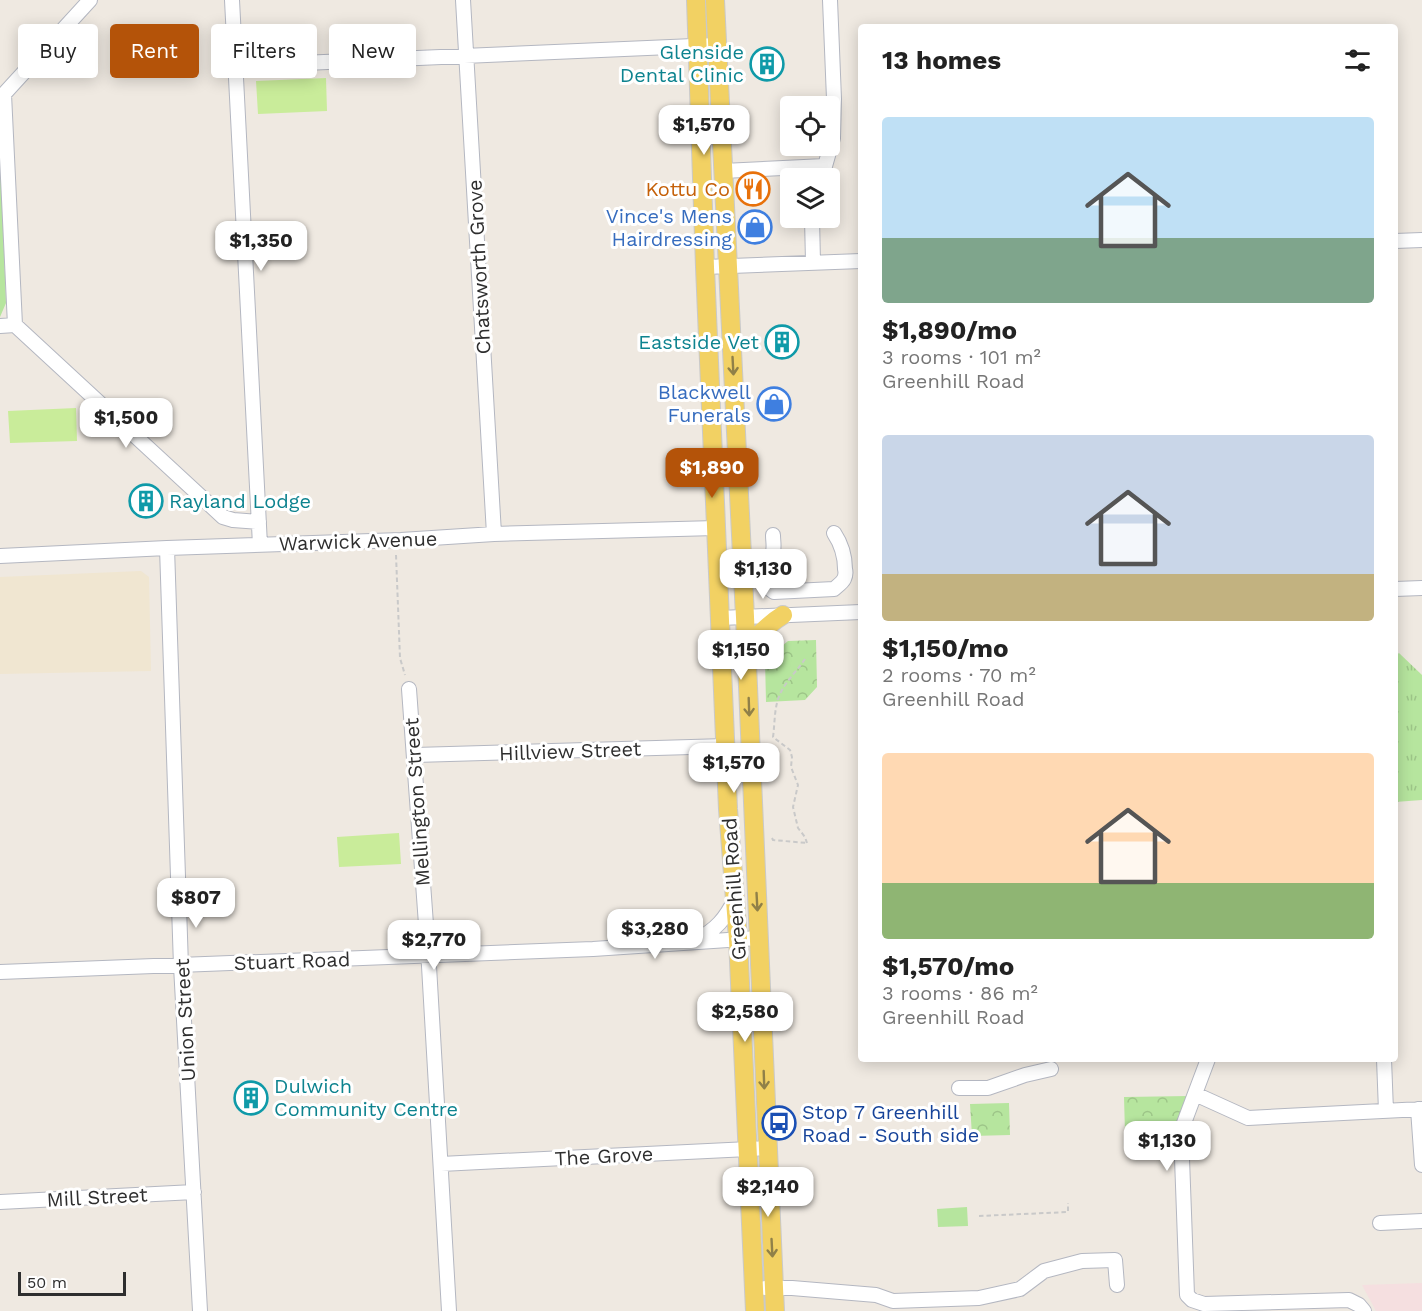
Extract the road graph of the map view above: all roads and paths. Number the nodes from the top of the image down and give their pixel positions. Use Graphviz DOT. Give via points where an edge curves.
graph roads {
  1 [pos="90,0"];
  2 [pos="232,0"];
  3 [pos="463,0"];
  4 [pos="696,0"];
  5 [pos="715,0"];
  6 [pos="830,0"];
  7 [pos="233,24"];
  8 [pos="698,45"];
  9 [pos="717,45"];
  10 [pos="467,57"];
  11 [pos="317,63"];
  12 [pos="235,78"];
  13 [pos="2,94"];
  14 [pos="824,168"];
  15 [pos="723,171"];
  16 [pos="780,172"];
  17 [pos="812,228"];
  18 [pos="1422,240"];
  19 [pos="1398,241"];
  20 [pos="858,261"];
  21 [pos="813,262"];
  22 [pos="727,266"];
  23 [pos="705,267"];
  24 [pos="15,325"];
  25 [pos="0,326"];
  26 [pos="739,489"];
  27 [pos="259,522"];
  28 [pos="716,528"];
  29 [pos="834,533"];
  30 [pos="494,534"];
  31 [pos="773,535"];
  32 [pos="401,540"];
  33 [pos="260,544"];
  34 [pos="167,548"];
  35 [pos="0,556"];
  36 [pos="1422,588"];
  37 [pos="1398,589"];
  38 [pos="858,612"];
  39 [pos="783,615"];
  40 [pos="745,617"];
  41 [pos="720,618"];
  42 [pos="747,649"];
  43 [pos="805,659"];
  44 [pos="409,689"];
  45 [pos="726,746"];
  46 [pos="415,755"];
  47 [pos="768,833"];
  48 [pos="735,899"];
  49 [pos="759,938"];
  50 [pos="738,939"];
  51 [pos="692,942"];
  52 [pos="428,956"];
  53 [pos="181,966"];
  54 [pos="0,972"];
  55 [pos="1207,1062"];
  56 [pos="1384,1062"];
  57 [pos="1051,1069"];
  58 [pos="959,1088"];
  59 [pos="1195,1094"];
  60 [pos="1420,1109"];
  61 [pos="1386,1111"];
  62 [pos="747,1148"];
  63 [pos="767,1148"];
  64 [pos="441,1164"];
  65 [pos="1422,1165"];
  66 [pos="194,1192"];
  67 [pos="0,1202"];
  68 [pos="1068,1203"];
  69 [pos="980,1216"];
  70 [pos="1422,1221"];
  71 [pos="1380,1223"];
  72 [pos="1117,1285"];
  73 [pos="774,1288"];
  74 [pos="754,1289"];
  75 [pos="1233,1307"];
  76 [pos="200,1311"];
  77 [pos="449,1311"];
  78 [pos="754,1311"];
  79 [pos="775,1311"];
  80 [pos="1364,1311"];
  1 -- 13 [label="street"];
  2 -- 7 [label="street"];
  3 -- 10 [label="street, Chatsworth Grove"];
  4 -- 8 [label="main road, Greenhill Road"];
  5 -- 9 [label="main road, Greenhill Road"];
  6 -- 14 [label="street" via="833,138"];
  8 -- 9 [label="street"];
  8 -- 10 [label="street"];
  8 -- 23 [label="main road, Greenhill Road"];
  9 -- 15 [label="main road, Greenhill Road"];
  10 -- 11 [label="street"];
  10 -- 30 [label="street, Chatsworth Grove"];
  12 -- 27 [label="street"];
  13 -- 24 [label="street"];
  15 -- 16 [label="street"];
  15 -- 22 [label="main road, Greenhill Road"];
  17 -- 21 [label="street"];
  18 -- 19 [label="street"];
  20 -- 21 [label="street"];
  21 -- 22 [label="street"];
  22 -- 23 [label="street"];
  22 -- 26 [label="main road, Greenhill Road, one-way"];
  23 -- 28 [label="main road, Greenhill Road"];
  24 -- 25 [label="street"];
  24 -- 27 [label="street" via="223,517"];
  26 -- 28 [label="main road"];
  26 -- 40 [label="main road, Greenhill Road"];
  27 -- 33 [label="street"];
  28 -- 30 [label="street, Warwick Avenue"];
  28 -- 41 [label="main road, Greenhill Road"];
  29 -- 31 [label="street" via="845,555 846,574 839,585 834,589 774,592 764,582 764,568 774,552"];
  30 -- 32 [label="street, Warwick Avenue"];
  32 -- 33 [label="street, Warwick Avenue"];
  32 -- 44 [label="path" via="396,557 400,658"];
  33 -- 34 [label="street, Warwick Avenue"];
  34 -- 35 [label="street, Warwick Avenue"];
  34 -- 53 [label="street, Union Street"];
  36 -- 37 [label="street"];
  38 -- 39 [label="street"];
  39 -- 40 [label="street"];
  39 -- 42 [label="main road"];
  40 -- 41 [label="street"];
  40 -- 42 [label="main road, Greenhill Road"];
  41 -- 45 [label="main road, Greenhill Road"];
  42 -- 49 [label="main road, Greenhill Road, one-way"];
  43 -- 47 [label="path" via="780,695 773,737 790,750 798,785 793,807 807,843 773,840"];
  44 -- 46 [label="street, Mellington Street"];
  45 -- 46 [label="street, Hillview Street"];
  45 -- 48 [label="main road, Greenhill Road"];
  46 -- 52 [label="street, Mellington Street"];
  48 -- 50 [label="main road, Greenhill Road"];
  48 -- 51 [label="street" via="714,928"];
  49 -- 50 [label="street, Stuart Road"];
  49 -- 63 [label="main road, Greenhill Road, one-way"];
  50 -- 51 [label="street, Stuart Road"];
  50 -- 62 [label="main road, Greenhill Road"];
  51 -- 52 [label="street, Stuart Road"];
  52 -- 53 [label="street, Stuart Road"];
  52 -- 64 [label="street, Mellington Street"];
  53 -- 54 [label="street, Stuart Road"];
  53 -- 66 [label="street, Union Street"];
  55 -- 59 [label="street"];
  56 -- 61 [label="street"];
  57 -- 58 [label="street" via="988,1089"];
  59 -- 61 [label="street" via="1248,1118"];
  59 -- 75 [label="street" via="1181,1131 1187,1295 1198,1303"];
  60 -- 61 [label="street"];
  60 -- 65 [label="street"];
  62 -- 63 [label="street, The Grove"];
  62 -- 64 [label="street, The Grove"];
  62 -- 74 [label="main road, Greenhill Road"];
  63 -- 73 [label="main road, Greenhill Road, one-way"];
  64 -- 77 [label="street, Mellington Street"];
  66 -- 67 [label="street, Mill Street"];
  66 -- 76 [label="street, Union Street"];
  68 -- 69 [label="path" via="1068,1212"];
  70 -- 71 [label="street"];
  72 -- 73 [label="street" via="1115,1260 1044,1270 1020,1289 978,1298 893,1301 876,1295"];
  73 -- 74 [label="street"];
  73 -- 79 [label="main road, Greenhill Road"];
  74 -- 78 [label="main road, Greenhill Road"];
  75 -- 80 [label="street" via="1349,1300"];
}
